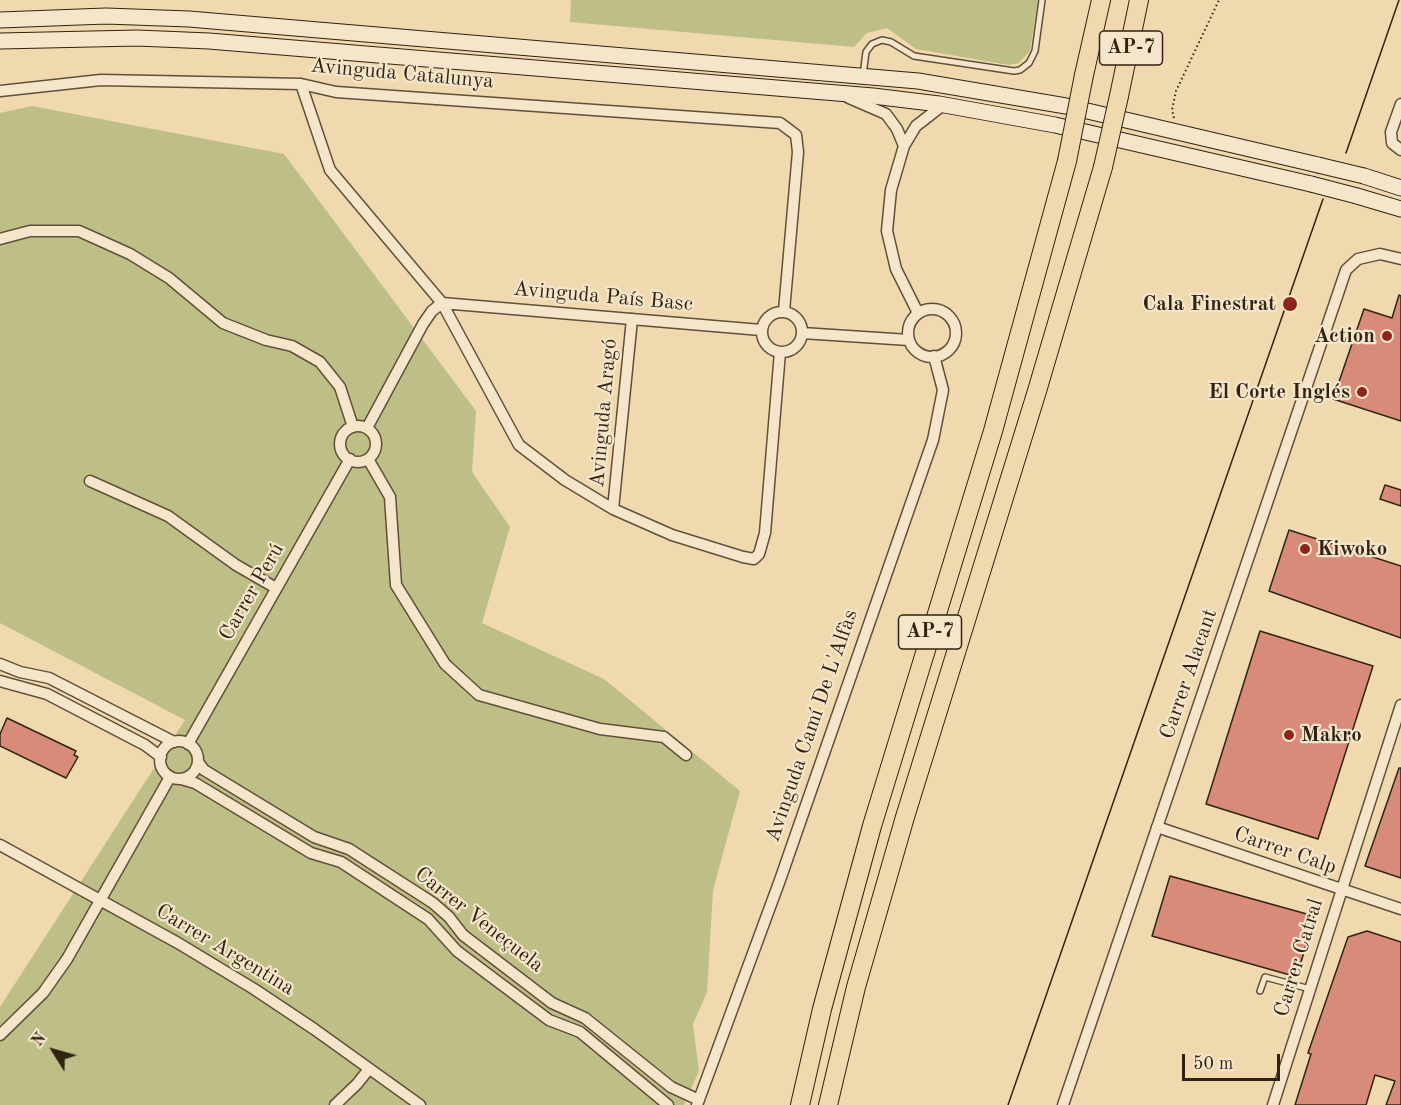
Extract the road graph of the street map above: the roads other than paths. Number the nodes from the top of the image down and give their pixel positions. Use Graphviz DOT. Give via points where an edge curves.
graph roads {
  1 [pos="1042,0"];
  2 [pos="1101,0"];
  3 [pos="1139,0"];
  4 [pos="1150,0"];
  5 [pos="0,20"];
  6 [pos="0,40"];
  7 [pos="1128,62"];
  8 [pos="863,75"];
  9 [pos="301,84"];
  10 [pos="0,91"];
  11 [pos="831,92"];
  12 [pos="1401,104"];
  13 [pos="944,105"];
  14 [pos="904,146"];
  15 [pos="1401,150"];
  16 [pos="1401,188"];
  17 [pos="1401,209"];
  18 [pos="0,239"];
  19 [pos="1401,259"];
  20 [pos="442,303"];
  21 [pos="784,312"];
  22 [pos="918,313"];
  23 [pos="632,319"];
  24 [pos="761,330"];
  25 [pos="802,333"];
  26 [pos="909,340"];
  27 [pos="780,352"];
  28 [pos="934,356"];
  29 [pos="352,427"];
  30 [pos="366,428"];
  31 [pos="350,459"];
  32 [pos="368,459"];
  33 [pos="90,481"];
  34 [pos="614,509"];
  35 [pos="276,588"];
  36 [pos="0,664"];
  37 [pos="0,681"];
  38 [pos="1401,705"];
  39 [pos="174,742"];
  40 [pos="188,744"];
  41 [pos="686,755"];
  42 [pos="161,757"];
  43 [pos="198,762"];
  44 [pos="176,778"];
  45 [pos="1157,828"];
  46 [pos="0,845"];
  47 [pos="1341,890"];
  48 [pos="102,899"];
  49 [pos="1401,909"];
  50 [pos="1310,989"];
  51 [pos="1260,991"];
  52 [pos="0,1035"];
  53 [pos="369,1069"];
  54 [pos="698,1102"];
  55 [pos="335,1105"];
  56 [pos="420,1105"];
  57 [pos="668,1105"];
  58 [pos="800,1105"];
  59 [pos="828,1105"];
  60 [pos="1063,1105"];
  61 [pos="1273,1105"];
  1 -- 8 [label="lane" via="1035,51 1020,70 914,56 882,40 866,52"];
  2 -- 58 [label="highway, AP-7, bridge" via="1067,161 993,431 872,826"];
  3 -- 7 [label="highway, AP-7"];
  4 -- 7 [label="highway"];
  5 -- 8 [label="main road" via="106,16 189,19"];
  6 -- 11 [label="main road" via="209,41"];
  7 -- 59 [label="highway, AP-7, bridge" via="1103,167 856,987"];
  8 -- 16 [label="main road, bridge" via="1038,100"];
  9 -- 10 [label="street, Avinguda Catalunya" via="101,80"];
  9 -- 20 [label="street" via="330,170"];
  9 -- 21 [label="street, Avinguda Catalunya" via="336,92 780,123 796,135 798,152"];
  11 -- 13 [label="main road"];
  11 -- 14 [label="street" via="886,114"];
  12 -- 15 [label="street" via="1391,132 1392,144"];
  13 -- 14 [label="street" via="916,126"];
  13 -- 17 [label="main road, bridge" via="1055,125 1311,184"];
  14 -- 22 [label="street" via="891,190 887,231 896,269"];
  18 -- 29 [label="street" via="30,231 79,231 130,254 169,279 223,323 292,346 320,362 340,387"];
  19 -- 45 [label="street, Carrer Alacant" via="1380,254 1358,259 1346,270"];
  20 -- 23 [label="street, Avinguda País Basc"];
  20 -- 30 [label="street" via="423,324"];
  20 -- 34 [label="street" via="519,445 565,480"];
  21 -- 24 [label="street" via="768,316"];
  21 -- 25 [label="street" via="798,319"];
  22 -- 26 [label="street" via="909,326"];
  22 -- 28 [label="street" via="933,309 953,321 953,344"];
  23 -- 24 [label="street, Avinguda País Basc"];
  23 -- 34 [label="street, Avinguda Aragó"];
  24 -- 27 [label="street" via="767,346"];
  25 -- 26 [label="street"];
  25 -- 27 [label="street" via="792,349"];
  26 -- 28 [label="street" via="919,353"];
  27 -- 34 [label="street" via="763,546 754,559 672,535"];
  28 -- 54 [label="street, Avinguda Camí De L'Alfàs" via="943,390 933,440 780,880"];
  29 -- 30 [label="street"];
  29 -- 31 [label="street" via="340,443"];
  30 -- 32 [label="street" via="376,441 374,453"];
  31 -- 32 [label="street"];
  31 -- 35 [label="street, Carrer Perú"];
  32 -- 41 [label="street" via="390,497 396,585 445,664 479,695 600,729 664,737"];
  33 -- 35 [label="street" via="168,516 236,565"];
  35 -- 40 [label="street, Carrer Perú"];
  36 -- 39 [label="street" via="49,678"];
  37 -- 42 [label="street" via="47,694"];
  38 -- 47 [label="street, Carrer Catral"];
  39 -- 40 [label="street"];
  39 -- 42 [label="street"];
  40 -- 43 [label="street"];
  42 -- 44 [label="street" via="162,768"];
  43 -- 44 [label="street" via="192,773"];
  43 -- 54 [label="street, Carrer Veneçuela" via="204,770 314,837 349,849 433,903 463,935 552,1003 585,1018 671,1087"];
  44 -- 48 [label="street"];
  44 -- 57 [label="street, Carrer Veneçuela" via="195,783 310,853 341,862 428,919 457,951 549,1020 580,1032"];
  45 -- 47 [label="street, Carrer Calp"];
  45 -- 60 [label="street, Carrer Alacant"];
  46 -- 48 [label="street, Carrer Argentina"];
  47 -- 49 [label="street, Carrer Calp"];
  47 -- 50 [label="street, Carrer Catral"];
  48 -- 52 [label="street" via="55,977"];
  48 -- 53 [label="street, Carrer Argentina" via="254,989"];
  50 -- 51 [label="lane" via="1265,977"];
  50 -- 61 [label="street, Carrer Catral"];
  53 -- 55 [label="street"];
  53 -- 56 [label="street, Carrer Argentina"];
}
